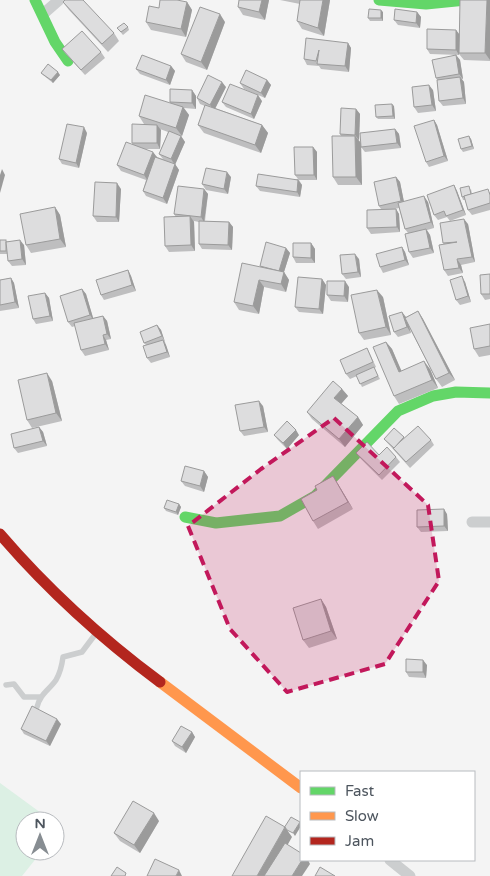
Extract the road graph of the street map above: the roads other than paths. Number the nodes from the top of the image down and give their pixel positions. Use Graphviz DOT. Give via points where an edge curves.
graph roads {
  1 [pos="35,0"];
  2 [pos="59,0"];
  3 [pos="379,0"];
  4 [pos="466,0"];
  5 [pos="43,14"];
  6 [pos="68,61"];
  7 [pos="490,393"];
  8 [pos="185,517"];
  9 [pos="472,522"];
  10 [pos="490,522"];
  11 [pos="0,534"];
  12 [pos="96,632"];
  13 [pos="6,685"];
  14 [pos="40,697"];
  15 [pos="37,706"];
  16 [pos="300,787"];
  17 [pos="391,861"];
  18 [pos="410,876"];
  1 -- 5 [label="street"];
  2 -- 5 [label="street"];
  3 -- 4 [label="street" via="426,4"];
  5 -- 6 [label="street" via="55,42"];
  7 -- 8 [label="street" via="456,392 433,396 398,411 315,496 280,516 216,523"];
  9 -- 10 [label="street"];
  11 -- 12 [label="street" via="39,578"];
  12 -- 14 [label="lane" via="82,652 63,657 55,681"];
  12 -- 16 [label="street"];
  13 -- 14 [label="lane" via="14,684 24,698"];
  14 -- 15 [label="lane"];
  17 -- 18 [label="street"];
}
